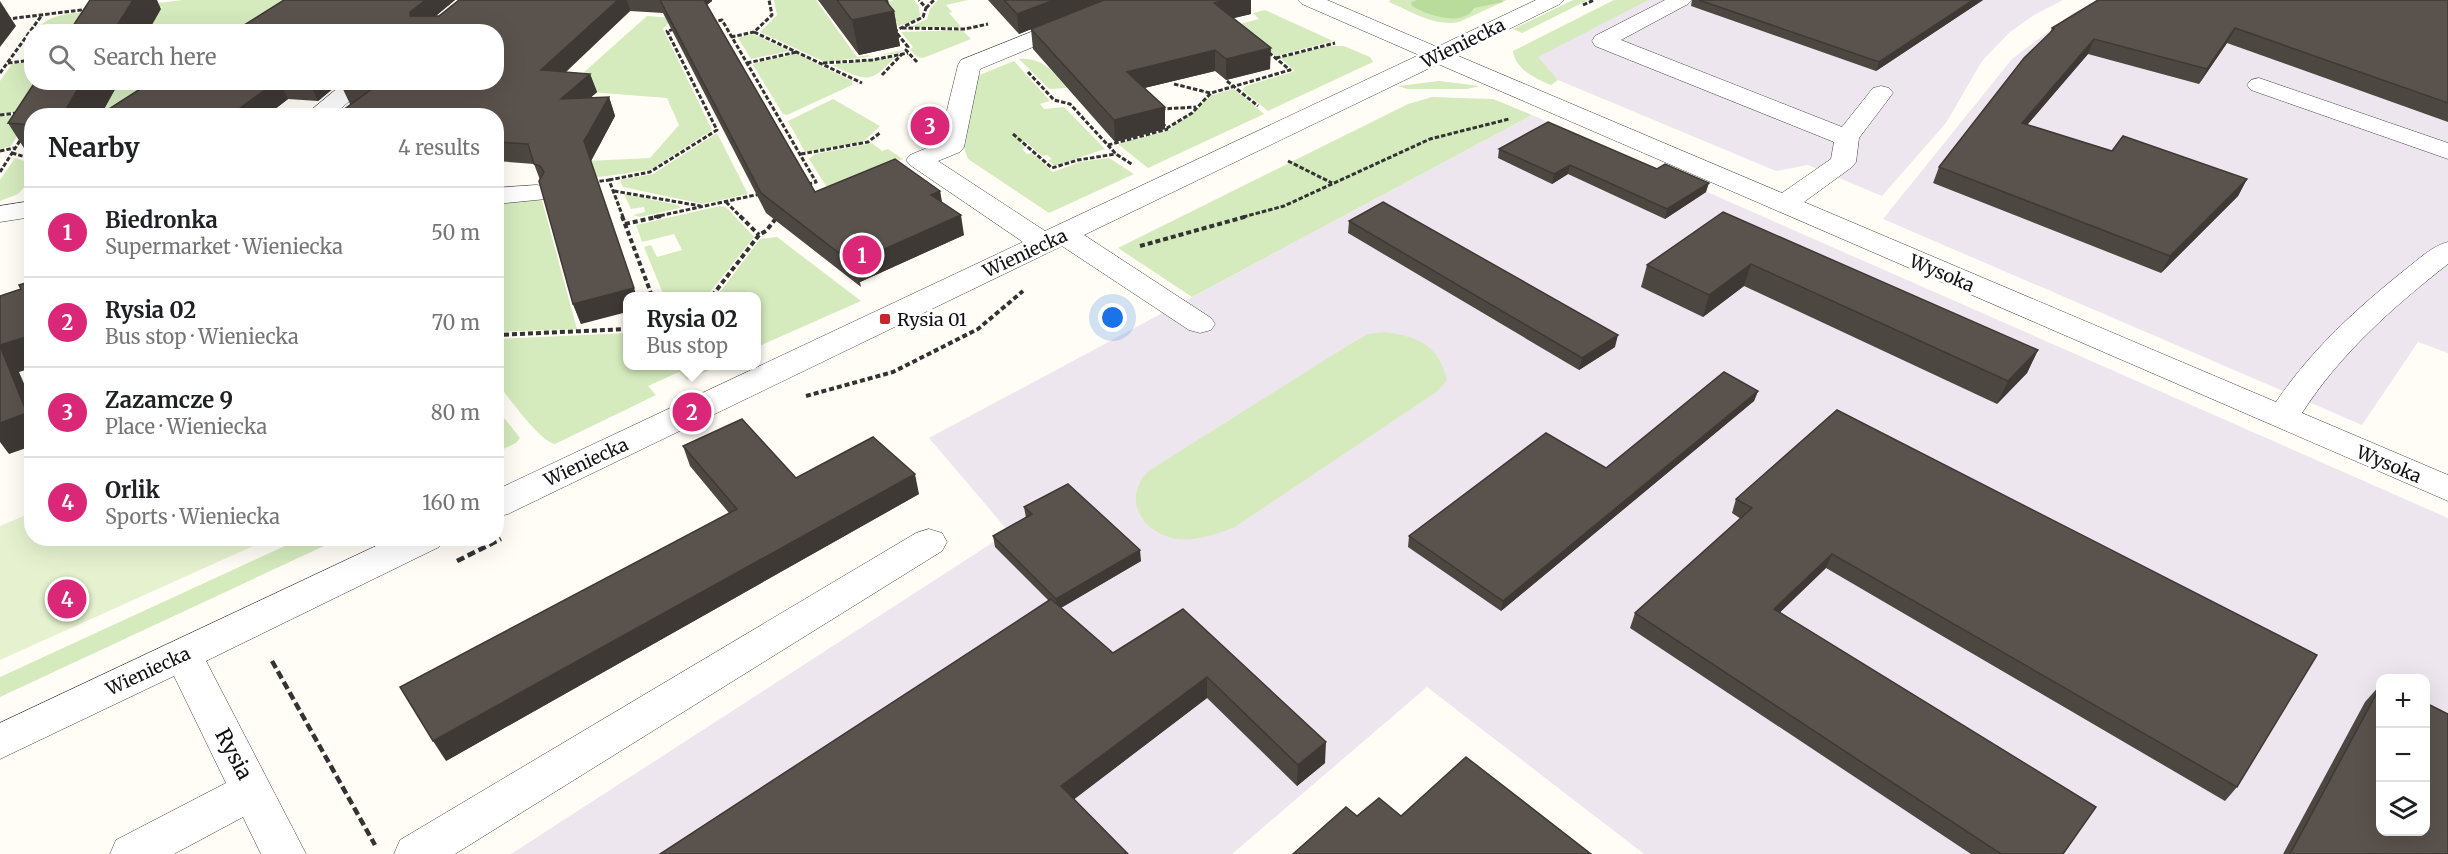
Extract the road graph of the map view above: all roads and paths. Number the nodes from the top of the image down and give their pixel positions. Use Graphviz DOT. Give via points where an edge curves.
graph roads {
  1 [pos="769,0"];
  2 [pos="919,0"];
  3 [pos="934,0"];
  4 [pos="1309,0"];
  5 [pos="1552,0"];
  6 [pos="1681,0"];
  7 [pos="1112,2"];
  8 [pos="95,8"];
  9 [pos="926,8"];
  10 [pos="42,15"];
  11 [pos="0,20"];
  12 [pos="711,22"];
  13 [pos="35,24"];
  14 [pos="989,24"];
  15 [pos="902,28"];
  16 [pos="678,29"];
  17 [pos="754,32"];
  18 [pos="731,37"];
  19 [pos="24,40"];
  20 [pos="1343,41"];
  21 [pos="1260,46"];
  22 [pos="1008,50"];
  23 [pos="798,52"];
  24 [pos="908,52"];
  25 [pos="902,54"];
  26 [pos="1437,55"];
  27 [pos="1275,58"];
  28 [pos="24,61"];
  29 [pos="917,62"];
  30 [pos="7,63"];
  31 [pos="747,63"];
  32 [pos="822,63"];
  33 [pos="0,73"];
  34 [pos="882,75"];
  35 [pos="1227,81"];
  36 [pos="862,82"];
  37 [pos="1174,84"];
  38 [pos="2259,84"];
  39 [pos="1235,88"];
  40 [pos="350,90"];
  41 [pos="1211,93"];
  42 [pos="1881,93"];
  43 [pos="1197,107"];
  44 [pos="327,108"];
  45 [pos="1260,108"];
  46 [pos="1158,109"];
  47 [pos="20,112"];
  48 [pos="0,115"];
  49 [pos="1518,117"];
  50 [pos="1161,122"];
  51 [pos="1167,128"];
  52 [pos="881,132"];
  53 [pos="24,134"];
  54 [pos="1014,134"];
  55 [pos="1847,138"];
  56 [pos="1108,145"];
  57 [pos="15,148"];
  58 [pos="0,151"];
  59 [pos="2448,151"];
  60 [pos="12,153"];
  61 [pos="801,154"];
  62 [pos="1116,154"];
  63 [pos="24,157"];
  64 [pos="1287,161"];
  65 [pos="1135,166"];
  66 [pos="0,172"];
  67 [pos="609,180"];
  68 [pos="1333,183"];
  69 [pos="802,185"];
  70 [pos="613,191"];
  71 [pos="769,192"];
  72 [pos="537,193"];
  73 [pos="504,195"];
  74 [pos="726,202"];
  75 [pos="1784,204"];
  76 [pos="703,207"];
  77 [pos="24,210"];
  78 [pos="780,213"];
  79 [pos="0,214"];
  80 [pos="625,224"];
  81 [pos="759,235"];
  82 [pos="1054,239"];
  83 [pos="1136,246"];
  84 [pos="2448,250"];
  85 [pos="650,292"];
  86 [pos="716,292"];
  87 [pos="1200,324"];
  88 [pos="623,329"];
  89 [pos="504,335"];
  90 [pos="2282,418"];
  91 [pos="2448,489"];
  92 [pos="504,501"];
  93 [pos="929,542"];
  94 [pos="409,546"];
  95 [pos="183,654"];
  96 [pos="272,661"];
  97 [pos="0,742"];
  98 [pos="253,790"];
  99 [pos="132,854"];
  100 [pos="284,854"];
  101 [pos="380,854"];
  102 [pos="416,854"];
  1 -- 17 [label="path" via="772,15"];
  2 -- 9 [label="path"];
  3 -- 9 [label="path"];
  4 -- 26 [label="street, Wysoka"];
  5 -- 26 [label="street, Wieniecka"];
  6 -- 55 [label="street" via="1603,41"];
  7 -- 22 [label="street"];
  8 -- 10 [label="path"];
  9 -- 15 [label="path" via="923,17"];
  10 -- 11 [label="path"];
  10 -- 13 [label="path"];
  12 -- 18 [label="path" via="722,20"];
  14 -- 15 [label="path" via="965,29"];
  15 -- 24 [label="path" via="895,31"];
  16 -- 67 [label="path" via="667,31 717,130 650,172"];
  17 -- 18 [label="path"];
  17 -- 23 [label="path"];
  18 -- 31 [label="path"];
  19 -- 30 [label="path"];
  20 -- 27 [label="path"];
  21 -- 27 [label="path"];
  22 -- 56 [label="path" via="1054,100 1070,104"];
  22 -- 82 [label="street" via="969,65 951,147 919,160"];
  23 -- 31 [label="path"];
  23 -- 32 [label="path"];
  24 -- 25 [label="path"];
  24 -- 29 [label="path"];
  25 -- 32 [label="path"];
  25 -- 34 [label="path"];
  26 -- 75 [label="street, Wysoka"];
  26 -- 82 [label="street, Wieniecka"];
  27 -- 39 [label="path" via="1290,70"];
  28 -- 30 [label="path"];
  30 -- 33 [label="path"];
  31 -- 61 [label="path"];
  32 -- 36 [label="path"];
  35 -- 39 [label="path"];
  37 -- 41 [label="path"];
  38 -- 59 [label="street"];
  39 -- 41 [label="path"];
  39 -- 45 [label="path"];
  40 -- 44 [label="street"];
  41 -- 43 [label="path"];
  42 -- 55 [label="street"];
  43 -- 46 [label="path"];
  43 -- 51 [label="path"];
  47 -- 48 [label="path"];
  49 -- 68 [label="path" via="1430,139"];
  50 -- 51 [label="path"];
  51 -- 56 [label="path"];
  52 -- 61 [label="path" via="868,142"];
  53 -- 57 [label="path"];
  54 -- 62 [label="path" via="1052,168"];
  55 -- 75 [label="street" via="1843,162"];
  56 -- 62 [label="path"];
  57 -- 58 [label="path"];
  57 -- 60 [label="path"];
  60 -- 63 [label="path"];
  60 -- 66 [label="path"];
  61 -- 69 [label="path" via="816,182"];
  62 -- 65 [label="path"];
  64 -- 68 [label="path"];
  67 -- 70 [label="path"];
  67 -- 72 [label="path"];
  68 -- 83 [label="path" via="1284,206"];
  70 -- 76 [label="path"];
  70 -- 80 [label="path"];
  71 -- 74 [label="path"];
  72 -- 73 [label="street"];
  74 -- 76 [label="path"];
  74 -- 81 [label="path"];
  75 -- 90 [label="street, Wysoka"];
  76 -- 80 [label="path"];
  77 -- 79 [label="street"];
  78 -- 81 [label="path"];
  80 -- 85 [label="path"];
  81 -- 86 [label="path"];
  82 -- 87 [label="street"];
  82 -- 92 [label="street, Wieniecka"];
  84 -- 90 [label="street" via="2366,316 2292,401"];
  88 -- 89 [label="path"];
  90 -- 91 [label="street, Wysoka"];
  93 -- 102 [label="street"];
  94 -- 95 [label="street, Wieniecka"];
  95 -- 97 [label="street, Wieniecka"];
  95 -- 98 [label="street, Rysia"];
  96 -- 101 [label="path"];
  98 -- 99 [label="street"];
  98 -- 100 [label="street, Rysia"];
}
